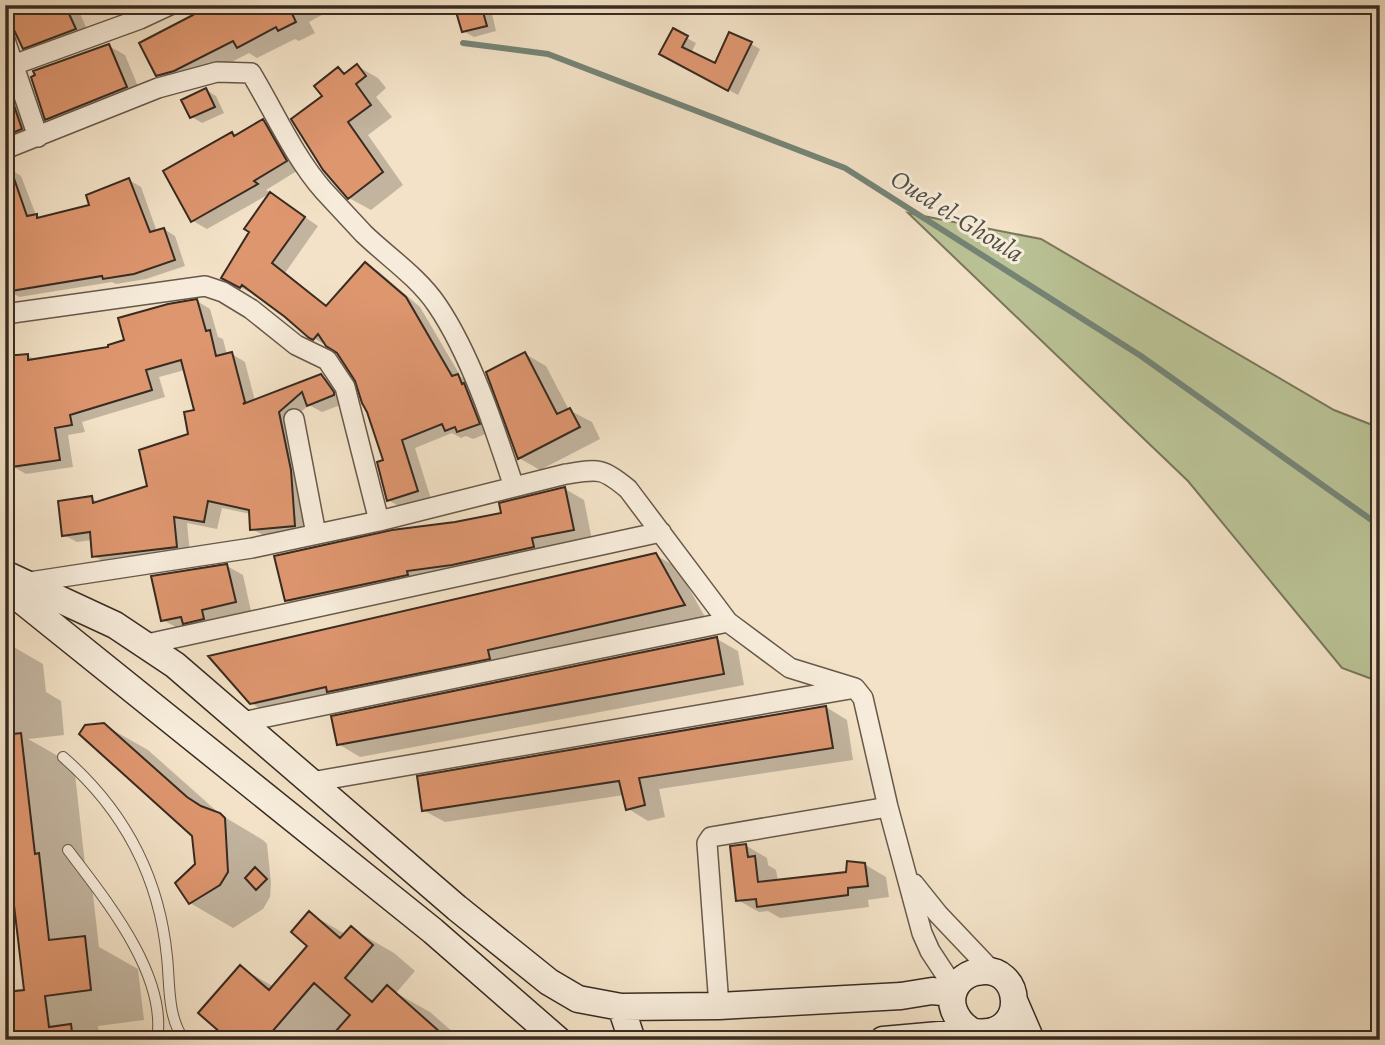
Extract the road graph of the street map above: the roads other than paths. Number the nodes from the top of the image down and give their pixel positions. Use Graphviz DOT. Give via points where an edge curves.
graph roads {
  1 [pos="170,5"];
  2 [pos="5,40"];
  3 [pos="9,66"];
  4 [pos="38,137"];
  5 [pos="5,149"];
  6 [pos="5,314"];
  7 [pos="294,419"];
  8 [pos="514,487"];
  9 [pos="379,521"];
  10 [pos="661,532"];
  11 [pos="316,534"];
  12 [pos="11,583"];
  13 [pos="729,622"];
  14 [pos="147,644"];
  15 [pos="855,688"];
  16 [pos="242,722"];
  17 [pos="63,757"];
  18 [pos="311,782"];
  19 [pos="888,807"];
  20 [pos="68,850"];
  21 [pos="906,871"];
  22 [pos="993,972"];
  23 [pos="954,991"];
  24 [pos="578,999"];
  25 [pos="1015,1003"];
  26 [pos="719,1006"];
  27 [pos="621,1007"];
  28 [pos="979,1034"];
  29 [pos="557,1039"];
  30 [pos="157,1040"];
  31 [pos="184,1040"];
  32 [pos="632,1040"];
  33 [pos="883,1040"];
  34 [pos="1031,1040"];
  1 -- 3 [label="street"];
  2 -- 3 [label="street"];
  3 -- 4 [label="street"];
  4 -- 5 [label="street"];
  4 -- 8 [label="street" via="184,79 217,72 251,72 321,188 436,304 488,412"];
  6 -- 9 [label="street" via="205,286 222,292 296,345 327,360 345,387"];
  7 -- 11 [label="street"];
  8 -- 9 [label="street"];
  8 -- 10 [label="street" via="595,470 611,474"];
  9 -- 11 [label="street"];
  10 -- 13 [label="street"];
  10 -- 14 [label="street"];
  11 -- 12 [label="street" via="252,548"];
  12 -- 14 [label="street" via="115,625"];
  12 -- 29 [label="street" via="20,599 433,931"];
  13 -- 15 [label="street" via="790,668"];
  13 -- 16 [label="street"];
  14 -- 16 [label="street"];
  15 -- 18 [label="street"];
  15 -- 19 [label="street" via="863,698"];
  16 -- 18 [label="street"];
  17 -- 31 [label="lane" via="89,779 119,817 144,861 167,954 172,1014"];
  18 -- 24 [label="street" via="457,908 549,982"];
  19 -- 21 [label="street"];
  19 -- 26 [label="street" via="710,837"];
  20 -- 30 [label="lane" via="133,945 153,989"];
  21 -- 22 [label="street" via="938,914"];
  21 -- 23 [label="street" via="922,933"];
  22 -- 23 [label="street" via="971,973"];
  22 -- 25 [label="street" via="1009,984"];
  23 -- 26 [label="street"];
  23 -- 28 [label="street" via="956,1017"];
  24 -- 27 [label="street"];
  24 -- 29 [label="street"];
  25 -- 28 [label="street" via="1006,1024"];
  25 -- 34 [label="street"];
  26 -- 27 [label="street"];
  27 -- 32 [label="street"];
  28 -- 33 [label="street"];
}
